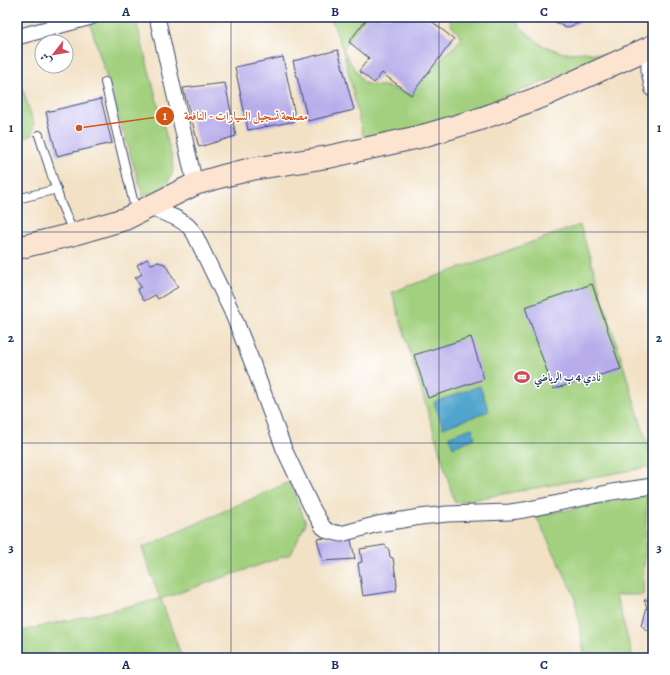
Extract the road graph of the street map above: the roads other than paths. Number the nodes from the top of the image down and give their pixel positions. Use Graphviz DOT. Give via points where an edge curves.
graph roads {
  1 [pos="91,17"];
  2 [pos="158,17"];
  3 [pos="17,37"];
  4 [pos="651,47"];
  5 [pos="105,82"];
  6 [pos="653,90"];
  7 [pos="39,135"];
  8 [pos="195,184"];
  9 [pos="57,189"];
  10 [pos="17,199"];
  11 [pos="143,211"];
  12 [pos="74,234"];
  13 [pos="17,248"];
  14 [pos="653,486"];
  1 -- 3 [label="street"];
  2 -- 8 [label="street"];
  4 -- 6 [label="street" via="649,71"];
  4 -- 8 [label="main road" via="541,97 477,120 419,137 328,157 252,169"];
  5 -- 11 [label="lane"];
  7 -- 9 [label="lane"];
  8 -- 11 [label="main road"];
  9 -- 10 [label="lane"];
  9 -- 12 [label="lane"];
  11 -- 12 [label="main road" via="121,221"];
  11 -- 14 [label="street" via="172,216 183,221 197,238 232,312 284,449 317,516 328,532 341,534 420,516 510,512"];
  12 -- 13 [label="main road"];
}
